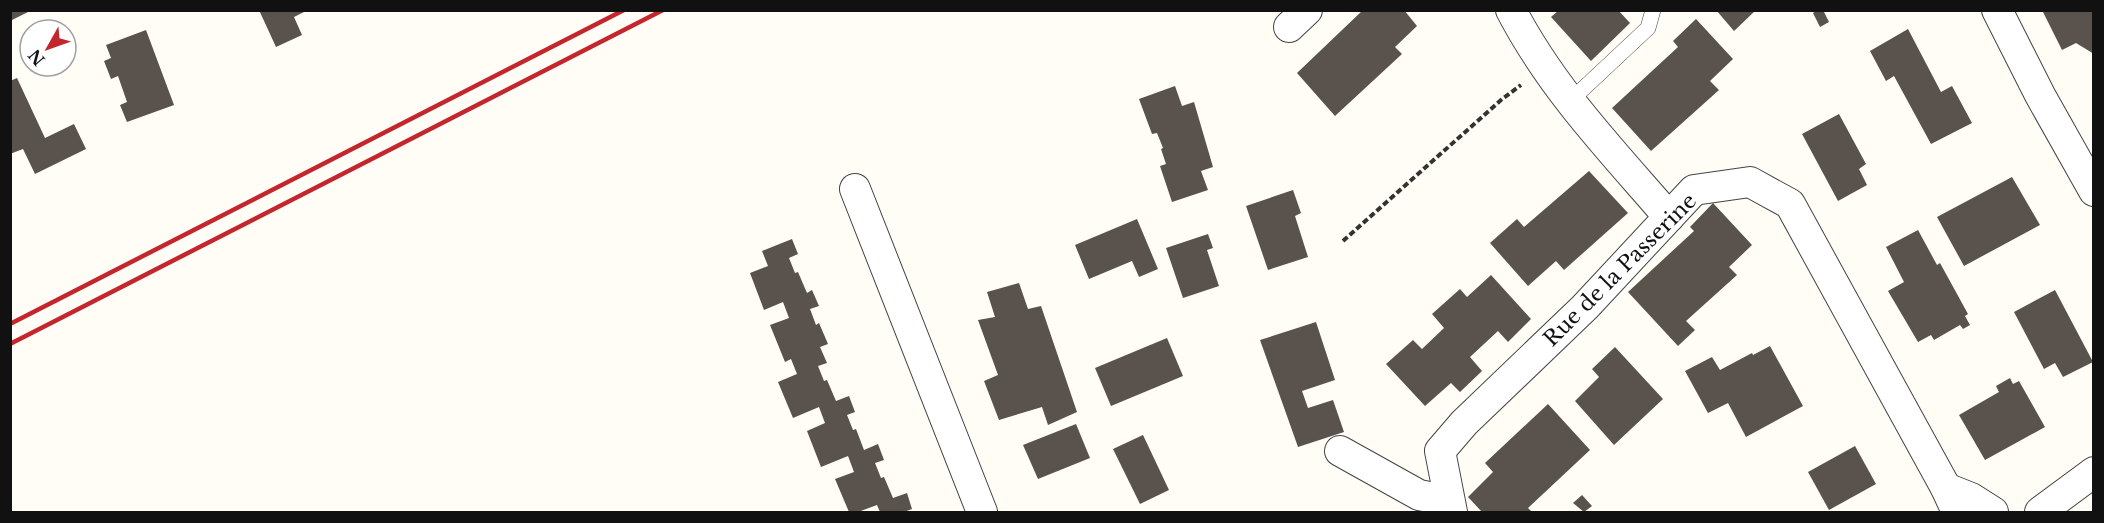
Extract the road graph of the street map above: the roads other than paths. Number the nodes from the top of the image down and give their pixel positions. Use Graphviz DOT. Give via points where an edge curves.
graph roads {
  1 [pos="1511,10"];
  2 [pos="1653,10"];
  3 [pos="1997,10"];
  4 [pos="1569,102"];
  5 [pos="855,189"];
  6 [pos="2094,191"];
  7 [pos="1670,217"];
  8 [pos="1340,451"];
  9 [pos="2094,473"];
  10 [pos="1952,500"];
  11 [pos="1451,507"];
  12 [pos="982,513"];
  13 [pos="1993,513"];
  14 [pos="2040,513"];
  15 [pos="2071,513"];
  1 -- 4 [label="street"];
  2 -- 4 [label="lane" via="1648,28"];
  3 -- 6 [label="street"];
  4 -- 7 [label="street"];
  5 -- 12 [label="street"];
  7 -- 10 [label="street, Rue de la Passerine" via="1694,190 1750,182 1790,204"];
  7 -- 11 [label="street, Rue de la Passerine" via="1585,307 1464,423 1440,452"];
  8 -- 11 [label="street" via="1419,495"];
  9 -- 14 [label="street"];
  9 -- 15 [label="street"];
  10 -- 13 [label="street, Rue de la Passerine" via="1971,498"];
}
